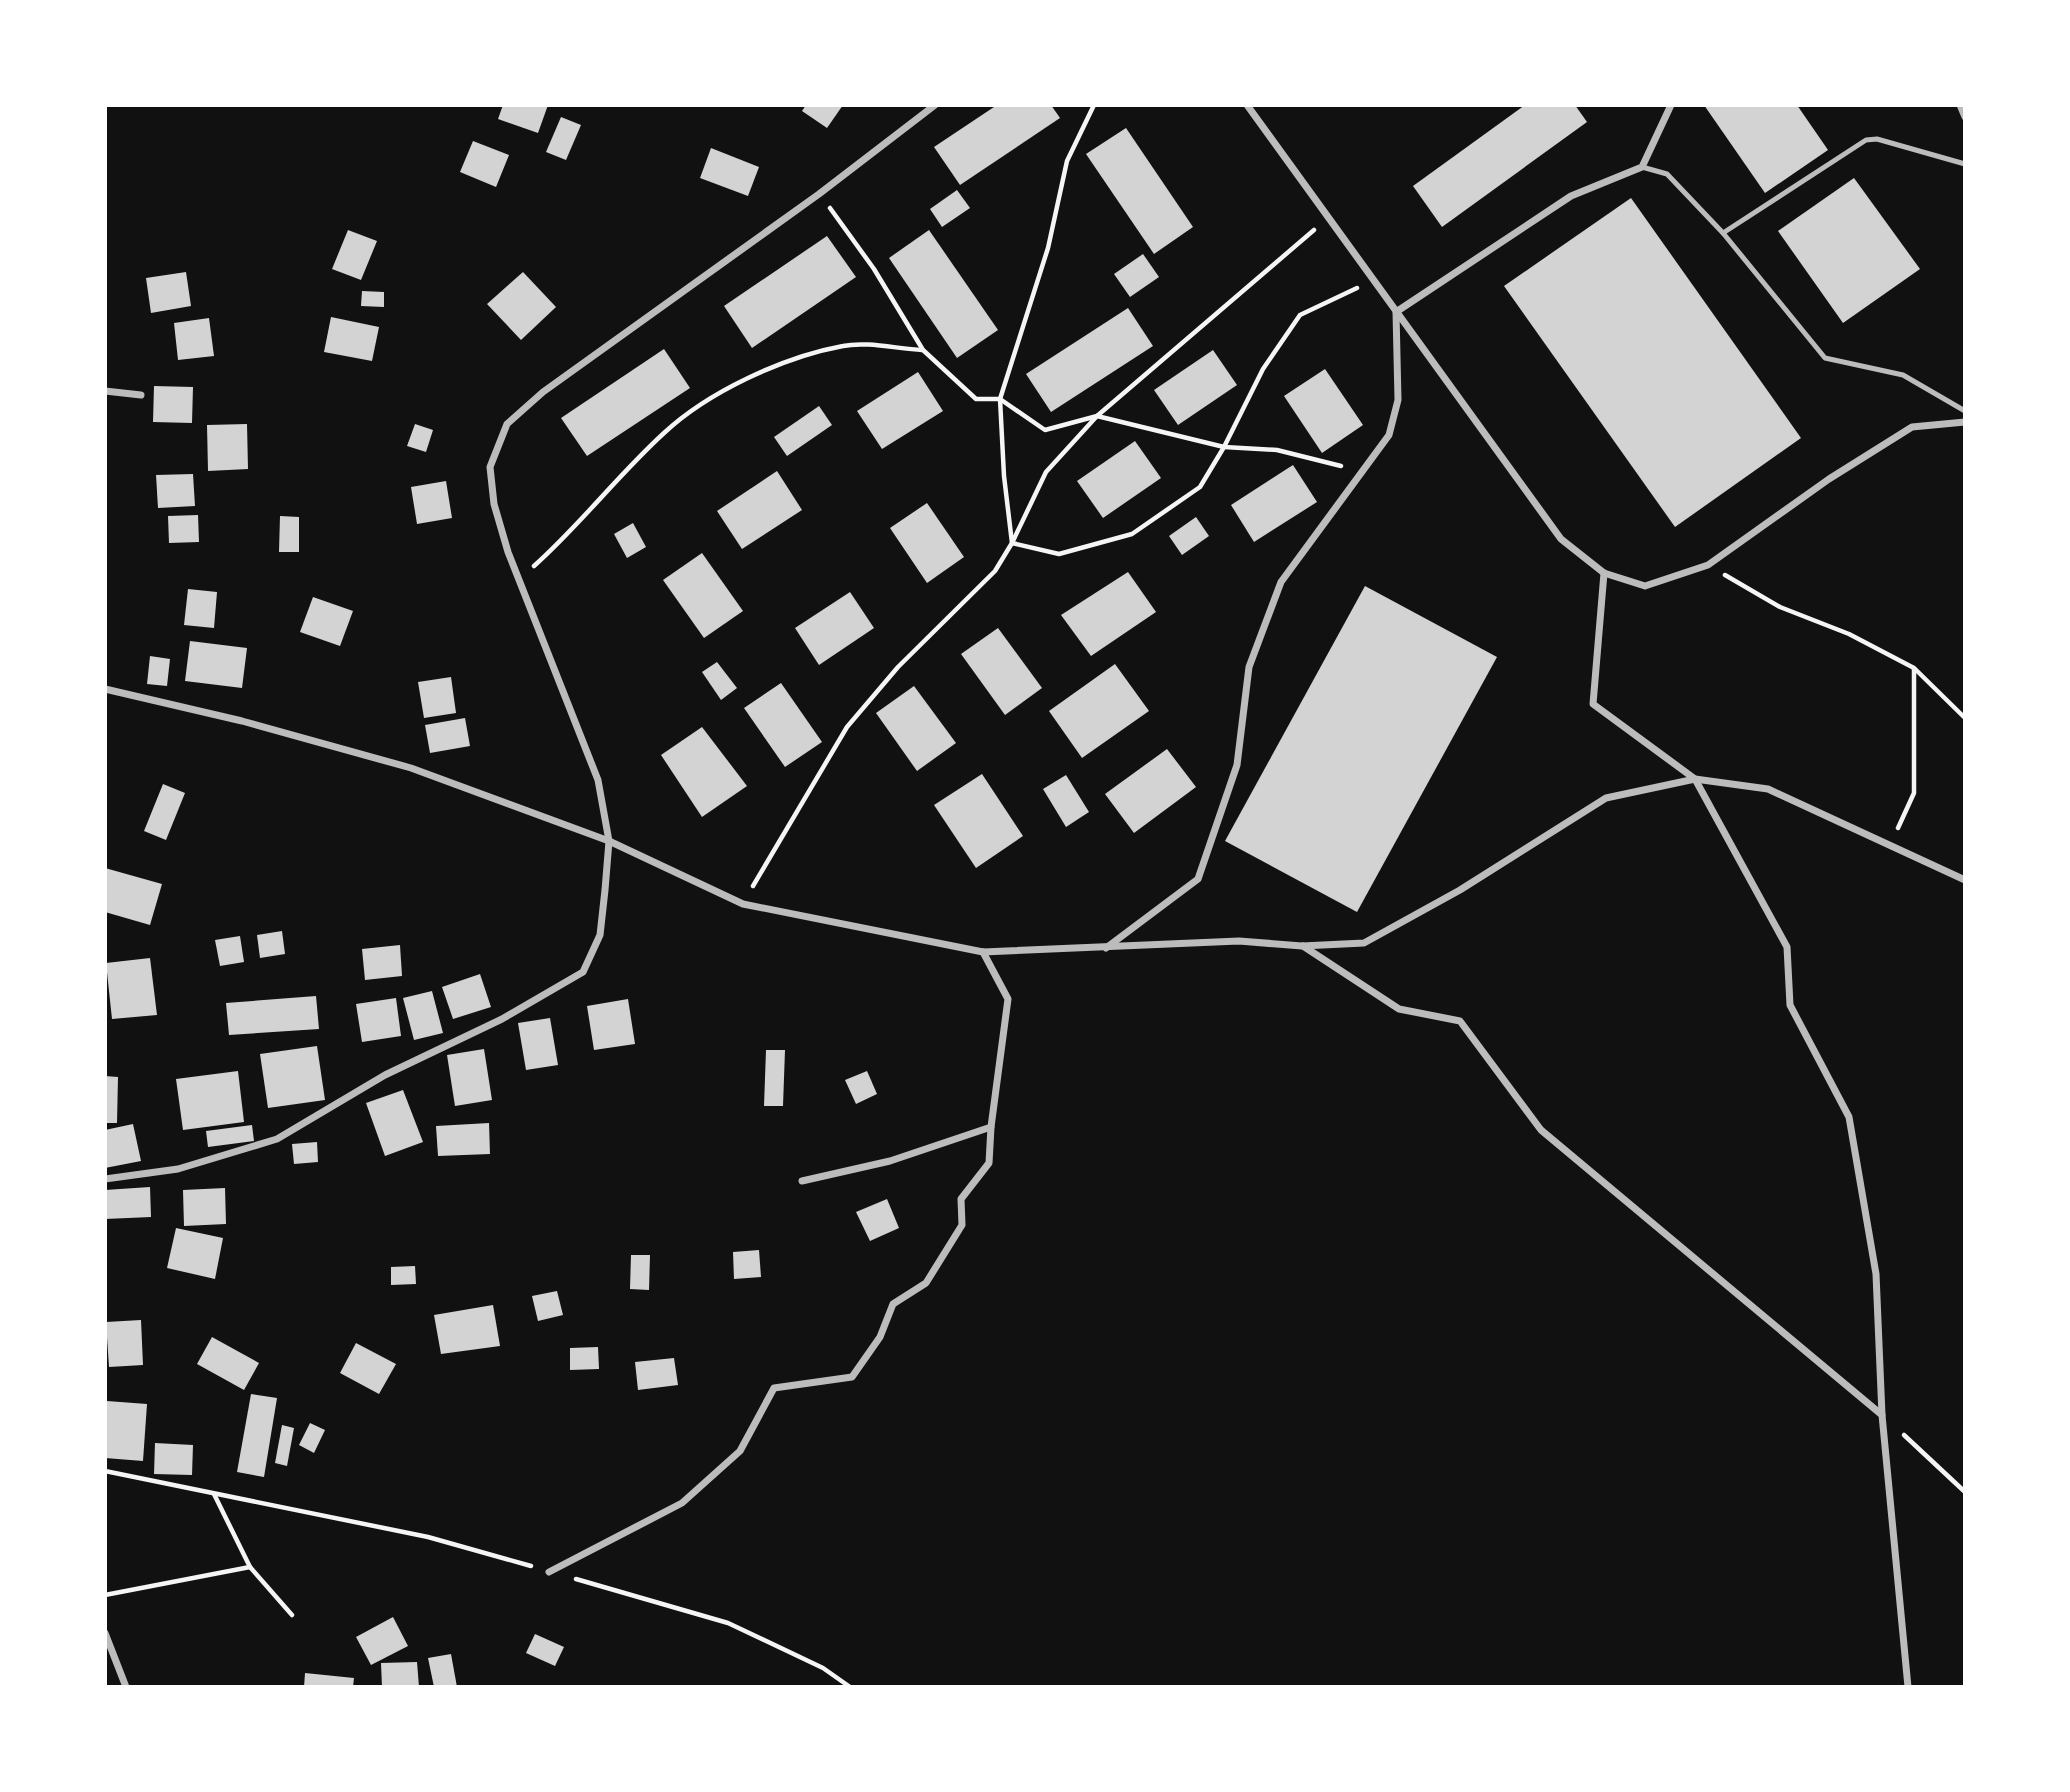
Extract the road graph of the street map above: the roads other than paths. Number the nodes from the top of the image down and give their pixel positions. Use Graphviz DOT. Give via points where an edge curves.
graph roads {
  1 [pos="935,105"];
  2 [pos="1247,105"];
  3 [pos="1671,105"];
  4 [pos="1960,105"];
  5 [pos="1965,117"];
  6 [pos="1965,164"];
  7 [pos="1642,167"];
  8 [pos="1723,233"];
  9 [pos="1396,312"];
  10 [pos="105,391"];
  11 [pos="141,395"];
  12 [pos="1965,411"];
  13 [pos="1965,422"];
  14 [pos="1604,573"];
  15 [pos="105,689"];
  16 [pos="1695,779"];
  17 [pos="609,841"];
  18 [pos="1965,880"];
  19 [pos="1302,946"];
  20 [pos="1105,949"];
  21 [pos="983,952"];
  22 [pos="991,1127"];
  23 [pos="105,1179"];
  24 [pos="802,1181"];
  25 [pos="1882,1415"];
  26 [pos="549,1572"];
  27 [pos="105,1633"];
  28 [pos="126,1687"];
  29 [pos="1908,1687"];
  1 -- 17 [label="street" via="543,392 507,424 490,467 494,504 508,552 598,780"];
  2 -- 9 [label="street"];
  3 -- 7 [label="street"];
  4 -- 5 [label="street"];
  6 -- 8 [label="lane" via="1877,138 1866,140"];
  7 -- 8 [label="lane" via="1667,174"];
  7 -- 9 [label="street" via="1571,196"];
  8 -- 12 [label="lane" via="1825,358 1903,375"];
  9 -- 14 [label="street" via="1560,539"];
  9 -- 20 [label="street" via="1398,400 1389,435 1281,582 1250,667 1237,765 1198,879"];
  10 -- 11 [label="street"];
  13 -- 14 [label="street" via="1912,427 1708,565 1645,586"];
  14 -- 16 [label="street" via="1593,704"];
  15 -- 17 [label="street" via="242,720 411,768"];
  16 -- 18 [label="street" via="1768,789"];
  16 -- 19 [label="street" via="1606,798 1460,890 1364,943"];
  16 -- 25 [label="street" via="1787,947 1790,1005 1849,1117 1876,1274"];
  17 -- 21 [label="street" via="743,904"];
  17 -- 23 [label="street" via="600,935 583,972 502,1019 385,1075 277,1139 178,1170"];
  19 -- 20 [label="street" via="1239,941"];
  19 -- 25 [label="street" via="1399,1009 1460,1021 1541,1130"];
  20 -- 21 [label="street"];
  21 -- 22 [label="street" via="1008,999"];
  22 -- 24 [label="street" via="890,1161"];
  22 -- 26 [label="street" via="989,1163 961,1199 962,1225 926,1283 893,1304 880,1337 852,1377 774,1388 740,1451 682,1503"];
  25 -- 29 [label="street"];
  27 -- 28 [label="street"];
}
